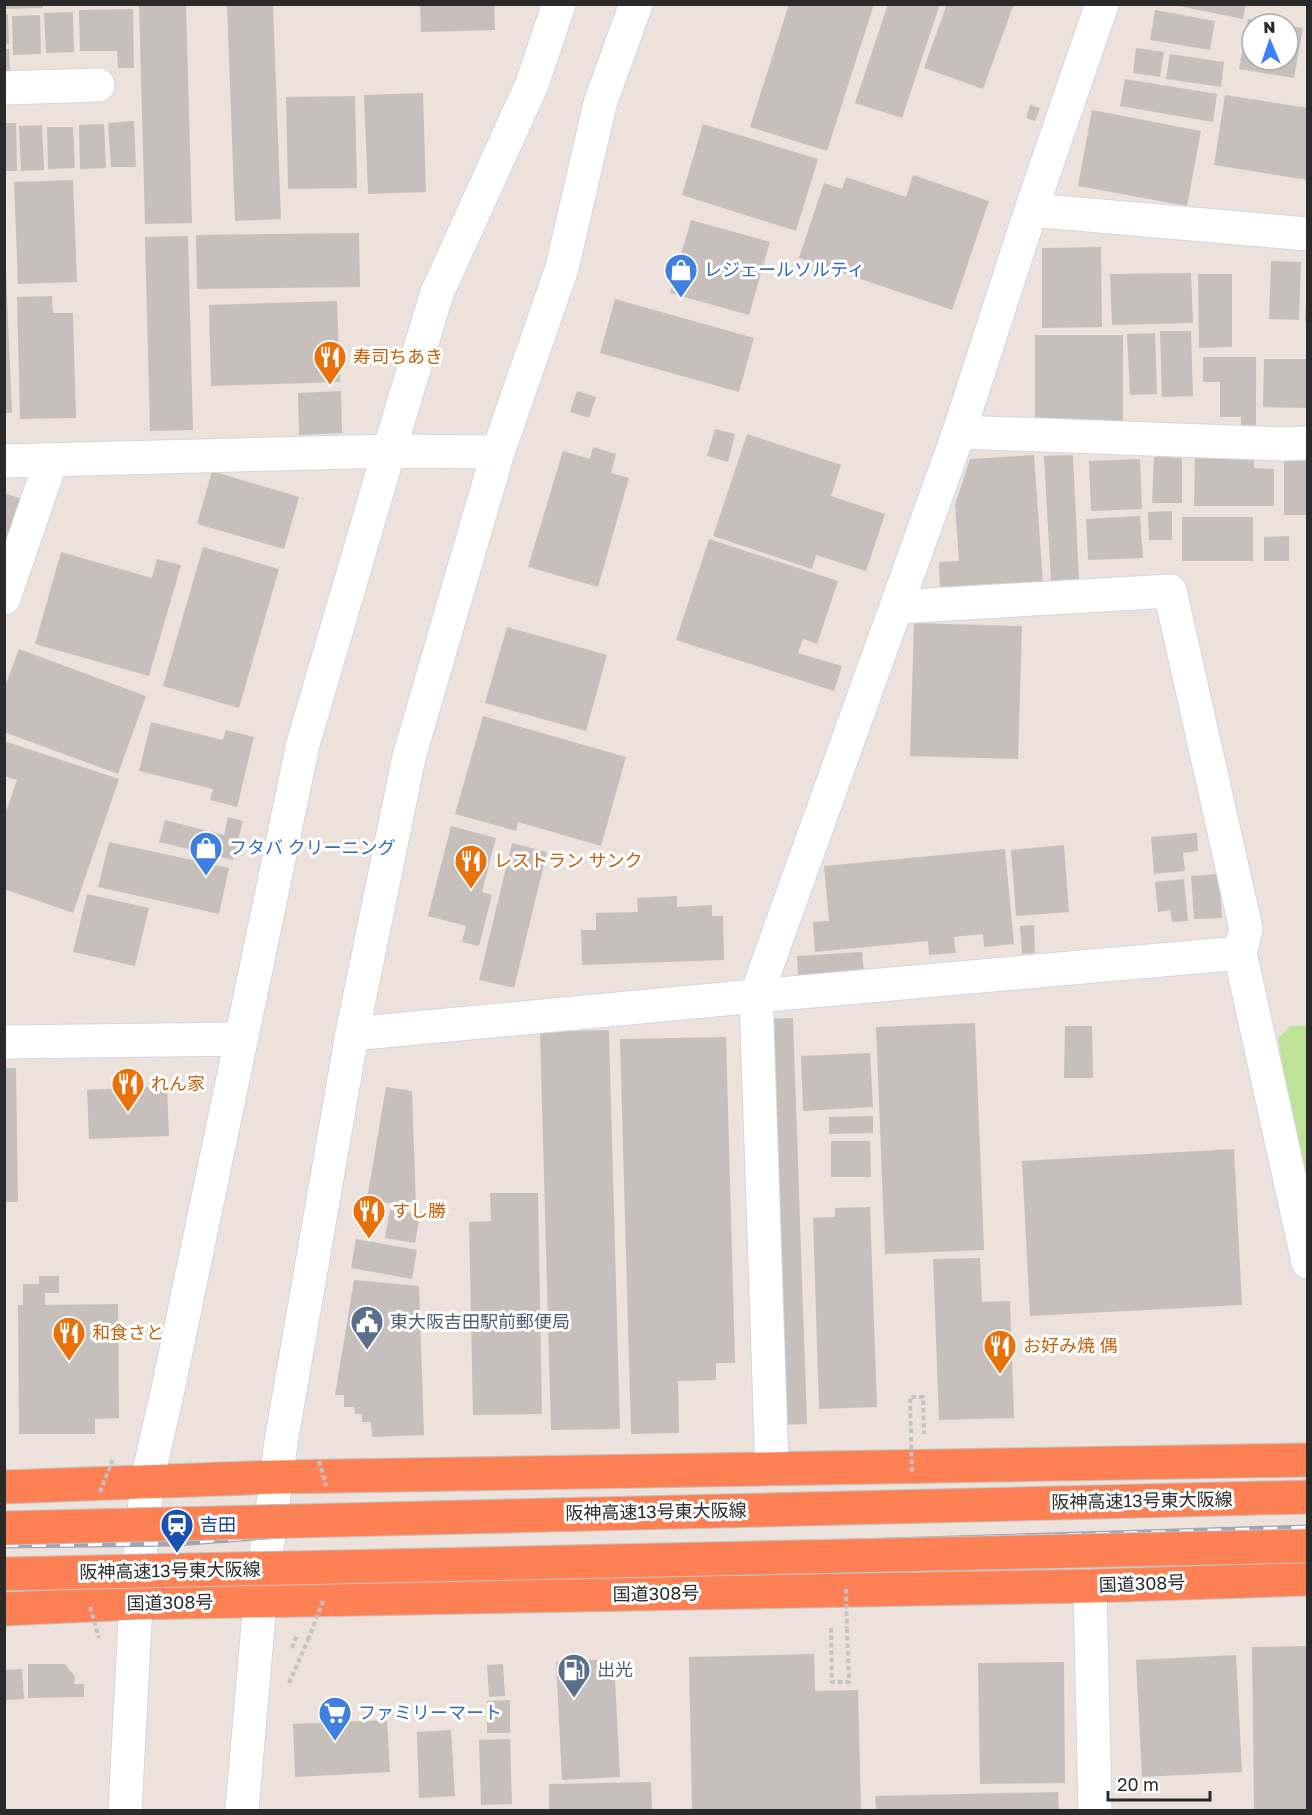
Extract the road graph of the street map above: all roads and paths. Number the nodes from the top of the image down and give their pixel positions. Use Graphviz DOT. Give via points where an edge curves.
graph roads {
  1 [pos="559,4"];
  2 [pos="636,4"];
  3 [pos="1102,4"];
  4 [pos="98,85"];
  5 [pos="4,88"];
  6 [pos="1031,210"];
  7 [pos="1308,234"];
  8 [pos="959,432"];
  9 [pos="1308,443"];
  10 [pos="389,451"];
  11 [pos="498,452"];
  12 [pos="4,461"];
  13 [pos="51,461"];
  14 [pos="4,598"];
  15 [pos="896,608"];
  16 [pos="1240,953"];
  17 [pos="756,996"];
  18 [pos="352,1034"];
  19 [pos="241,1039"];
  20 [pos="4,1041"];
  21 [pos="1308,1262"];
  22 [pos="911,1437"];
  23 [pos="924,1438"];
  24 [pos="1308,1460"];
  25 [pos="772,1469"];
  26 [pos="277,1477"];
  27 [pos="147,1481"];
  28 [pos="4,1487"];
  29 [pos="1308,1497"];
  30 [pos="4,1528"];
  31 [pos="1308,1546"];
  32 [pos="4,1574"];
  33 [pos="1308,1579"];
  34 [pos="1090,1586"];
  35 [pos="260,1602"];
  36 [pos="136,1603"];
  37 [pos="4,1609"];
  38 [pos="831,1628"];
  39 [pos="847,1628"];
  40 [pos="308,1640"];
  41 [pos="287,1687"];
  42 [pos="125,1810"];
  43 [pos="242,1810"];
  44 [pos="1095,1810"];
  1 -- 10 [label="street" via="532,84 437,294"];
  2 -- 11 [label="street" via="600,104 562,268"];
  3 -- 6 [label="street"];
  4 -- 5 [label="street"];
  6 -- 7 [label="street"];
  6 -- 8 [label="street"];
  8 -- 9 [label="street"];
  8 -- 15 [label="street"];
  10 -- 11 [label="street"];
  10 -- 13 [label="street"];
  10 -- 19 [label="street" via="303,744"];
  11 -- 18 [label="street" via="409,757"];
  12 -- 13 [label="street"];
  13 -- 14 [label="street"];
  15 -- 16 [label="street" via="1170,591 1246,929"];
  15 -- 17 [label="street"];
  16 -- 17 [label="street"];
  16 -- 21 [label="street"];
  17 -- 18 [label="street"];
  17 -- 25 [label="street"];
  18 -- 26 [label="street"];
  19 -- 20 [label="street"];
  19 -- 27 [label="street"];
  22 -- 23 [label="path" via="910,1396 924,1397"];
  24 -- 25 [label="highway"];
  25 -- 26 [label="highway"];
  26 -- 27 [label="highway"];
  26 -- 35 [label="street"];
  27 -- 28 [label="highway"];
  27 -- 36 [label="street"];
  29 -- 30 [label="highway, 阪神高速13号東大阪線, bridge"];
  31 -- 32 [label="highway, 阪神高速13号東大阪線, bridge"];
  33 -- 34 [label="highway, 国道308号"];
  34 -- 35 [label="highway, 国道308号"];
  34 -- 44 [label="street"];
  35 -- 36 [label="highway, 国道308号"];
  35 -- 43 [label="street"];
  36 -- 37 [label="highway, 国道308号"];
  36 -- 42 [label="street"];
  38 -- 39 [label="path" via="832,1683 849,1682"];
  40 -- 41 [label="path"];
}
